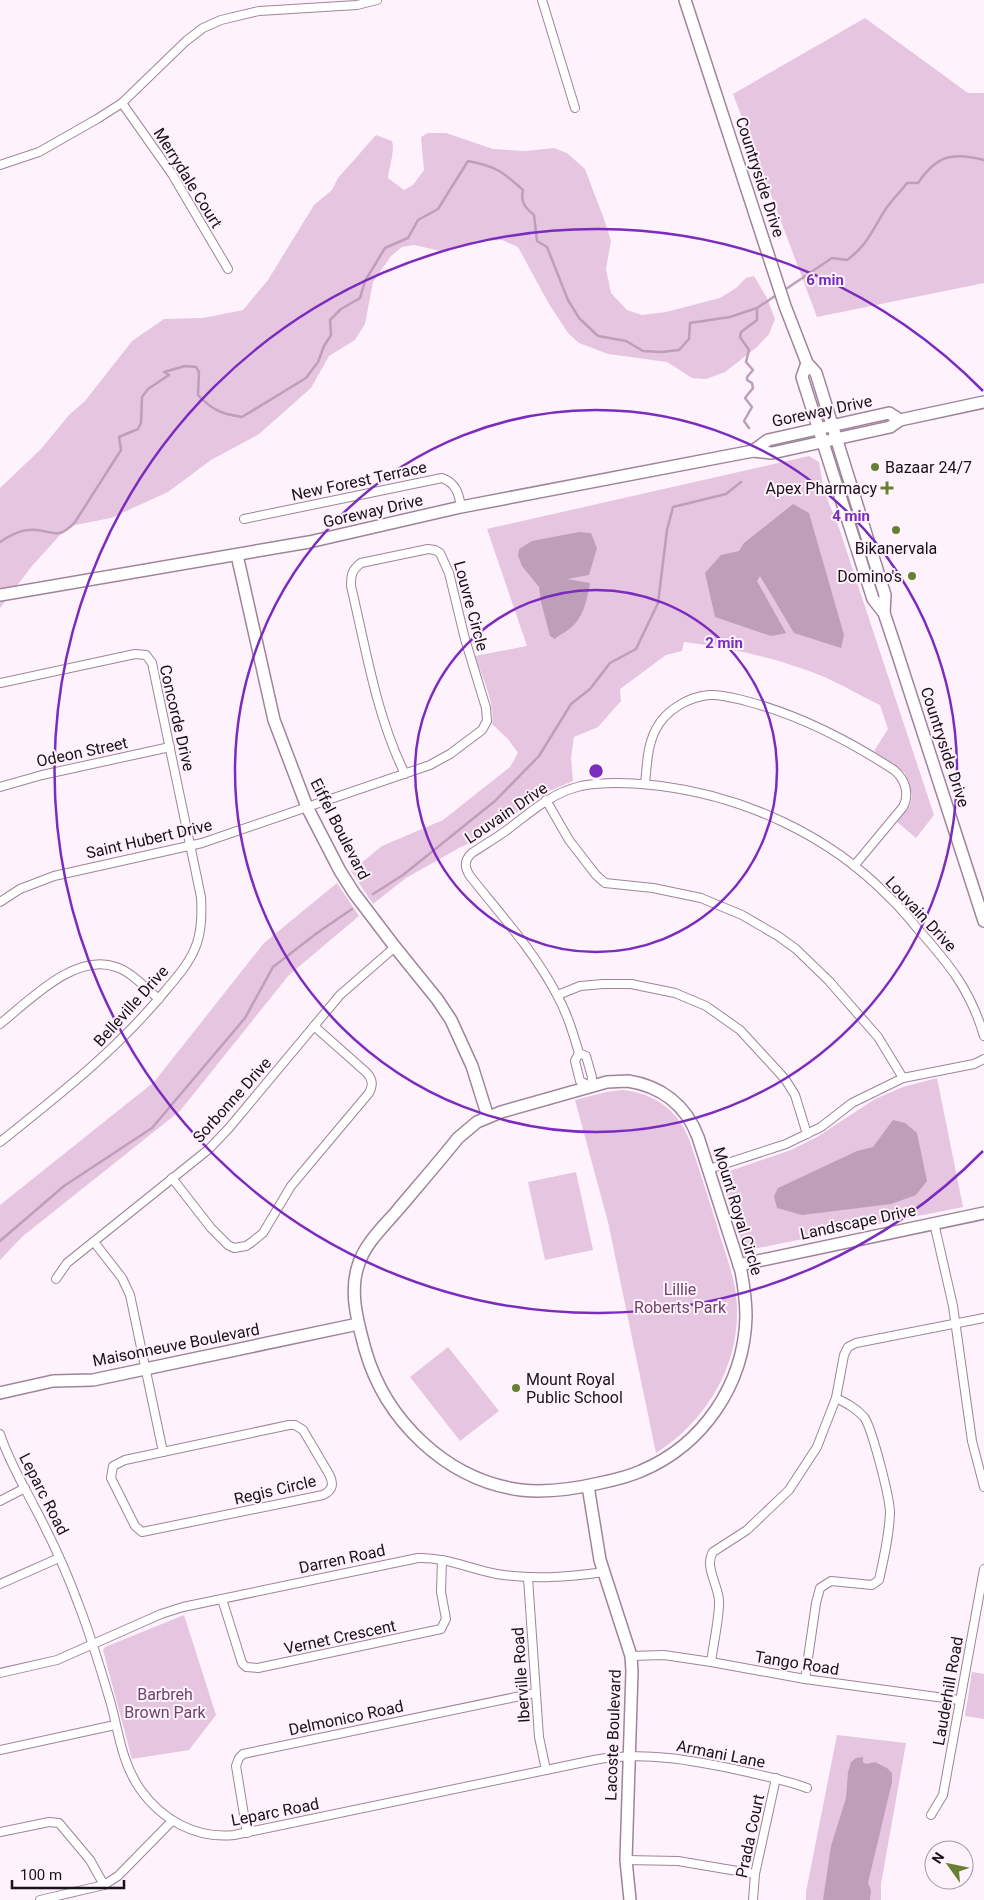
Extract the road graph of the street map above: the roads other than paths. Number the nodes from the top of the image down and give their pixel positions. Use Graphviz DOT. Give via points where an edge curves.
graph roads {
  1 [pos="377,0"];
  2 [pos="542,0"];
  3 [pos="685,0"];
  4 [pos="122,103"];
  5 [pos="575,108"];
  6 [pos="0,165"];
  7 [pos="228,270"];
  8 [pos="807,362"];
  9 [pos="984,402"];
  10 [pos="900,420"];
  11 [pos="832,426"];
  12 [pos="818,429"];
  13 [pos="837,439"];
  14 [pos="823,442"];
  15 [pos="753,450"];
  16 [pos="461,507"];
  17 [pos="244,519"];
  18 [pos="237,554"];
  19 [pos="0,595"];
  20 [pos="884,613"];
  21 [pos="0,684"];
  22 [pos="170,747"];
  23 [pos="406,774"];
  24 [pos="645,784"];
  25 [pos="0,787"];
  26 [pos="546,800"];
  27 [pos="307,807"];
  28 [pos="190,846"];
  29 [pos="854,866"];
  30 [pos="0,902"];
  31 [pos="984,921"];
  32 [pos="395,947"];
  33 [pos="558,995"];
  34 [pos="159,999"];
  35 [pos="0,1024"];
  36 [pos="314,1026"];
  37 [pos="984,1036"];
  38 [pos="578,1053"];
  39 [pos="984,1058"];
  40 [pos="903,1078"];
  41 [pos="590,1087"];
  42 [pos="488,1117"];
  43 [pos="807,1134"];
  44 [pos="0,1142"];
  45 [pos="709,1169"];
  46 [pos="172,1178"];
  47 [pos="984,1212"];
  48 [pos="934,1223"];
  49 [pos="94,1242"];
  50 [pos="739,1265"];
  51 [pos="56,1279"];
  52 [pos="984,1318"];
  53 [pos="956,1322"];
  54 [pos="358,1324"];
  55 [pos="146,1369"];
  56 [pos="0,1393"];
  57 [pos="836,1398"];
  58 [pos="0,1434"];
  59 [pos="164,1452"];
  60 [pos="588,1486"];
  61 [pos="984,1487"];
  62 [pos="25,1488"];
  63 [pos="0,1500"];
  64 [pos="59,1558"];
  65 [pos="442,1560"];
  66 [pos="984,1569"];
  67 [pos="604,1572"];
  68 [pos="528,1578"];
  69 [pos="0,1584"];
  70 [pos="222,1599"];
  71 [pos="93,1644"];
  72 [pos="631,1656"];
  73 [pos="711,1662"];
  74 [pos="0,1673"];
  75 [pos="805,1680"];
  76 [pos="535,1693"];
  77 [pos="959,1700"];
  78 [pos="115,1725"];
  79 [pos="0,1750"];
  80 [pos="629,1756"];
  81 [pos="546,1770"];
  82 [pos="776,1778"];
  83 [pos="806,1788"];
  84 [pos="931,1815"];
  85 [pos="172,1821"];
  86 [pos="0,1832"];
  87 [pos="247,1833"];
  88 [pos="626,1860"];
  89 [pos="755,1874"];
  90 [pos="104,1885"];
  91 [pos="40,1900"];
  92 [pos="630,1900"];
  93 [pos="753,1900"];
  1 -- 4 [label="street" via="357,5 258,11 221,20 203,28 186,42"];
  2 -- 5 [label="street"];
  3 -- 8 [label="street, Countryside Drive" via="785,306"];
  4 -- 6 [label="street" via="53,145"];
  4 -- 7 [label="street, Merrydale Court" via="172,174"];
  8 -- 11 [label="street, Countryside Drive" via="816,373"];
  8 -- 12 [label="street, Countryside Drive" via="802,377"];
  9 -- 10 [label="street, Goreway Drive"];
  10 -- 11 [label="street, Goreway Drive" via="889,413"];
  10 -- 13 [label="street, Goreway Drive" via="890,427"];
  11 -- 12 [label="street, Goreway Drive"];
  11 -- 13 [label="street, Countryside Drive"];
  12 -- 14 [label="street, Countryside Drive"];
  12 -- 15 [label="street, Goreway Drive" via="768,440"];
  13 -- 14 [label="street, Goreway Drive"];
  13 -- 20 [label="street, Countryside Drive" via="885,595"];
  14 -- 15 [label="street, Goreway Drive" via="772,453"];
  14 -- 20 [label="street, Countryside Drive" via="873,598"];
  15 -- 16 [label="street, Goreway Drive"];
  16 -- 17 [label="street, New Forest Terrace" via="457,490 442,478"];
  16 -- 18 [label="street, Goreway Drive" via="309,542"];
  18 -- 19 [label="street, Goreway Drive"];
  18 -- 27 [label="street, Eiffel Boulevard" via="272,712"];
  20 -- 31 [label="street, Countryside Drive"];
  21 -- 22 [label="street, Concorde Drive" via="135,654 146,655 152,663"];
  22 -- 25 [label="street, Odeon Street"];
  22 -- 28 [label="street, Concorde Drive"];
  23 -- 23 [label="street, Louvre Circle" via="450,754 482,730 487,721 446,566 440,554 428,549 361,563 351,574 378,705"];
  23 -- 27 [label="street, Louvre Circle"];
  24 -- 26 [label="street, Louvain Drive" via="582,786"];
  24 -- 29 [label="street, Louvain Drive" via="709,795 753,809 805,834"];
  24 -- 29 [label="street" via="649,751 657,727 674,708 691,699 709,695 731,697 801,719 894,770 906,789 903,807"];
  26 -- 33 [label="street, Louvain Drive" via="506,832 467,857 466,867 533,954"];
  26 -- 40 [label="street" via="573,846 605,884 660,889 701,898 742,915 796,949 878,1037"];
  27 -- 28 [label="street, Saint Hubert Drive"];
  27 -- 32 [label="street, Eiffel Boulevard" via="354,893"];
  28 -- 30 [label="street, Saint Hubert Drive" via="54,876 20,889"];
  28 -- 34 [label="street, Belleville Drive" via="201,898 200,934 191,957"];
  29 -- 37 [label="street, Louvain Drive" via="889,896 949,964 972,1000"];
  32 -- 36 [label="street, Sorbonne Drive" via="348,987"];
  32 -- 42 [label="street, Eiffel Boulevard" via="451,1020 472,1066"];
  33 -- 38 [label="street, Louvain Drive"];
  33 -- 43 [label="street" via="580,986 631,984 675,993 706,1006 740,1030 785,1079"];
  34 -- 35 [label="street" via="116,967 92,965 62,975"];
  34 -- 44 [label="street, Belleville Drive" via="101,1059"];
  36 -- 46 [label="street, Sorbonne Drive" via="219,1138"];
  36 -- 46 [label="street" via="371,1077 372,1087 291,1186 263,1233 240,1248 228,1245"];
  38 -- 41 [label="street, Louvain Drive" via="575,1061 580,1080"];
  38 -- 41 [label="street, Louvain Drive" via="586,1056 592,1077"];
  39 -- 40 [label="street" via="974,1064"];
  40 -- 43 [label="street" via="852,1103"];
  41 -- 42 [label="street, Mount Royal Circle"];
  41 -- 45 [label="street, Mount Royal Circle" via="628,1081 655,1089 672,1099 694,1127"];
  42 -- 54 [label="street, Mount Royal Circle" via="472,1125 458,1138 368,1246 355,1276"];
  43 -- 45 [label="street" via="771,1150"];
  45 -- 50 [label="street, Mount Royal Circle"];
  46 -- 49 [label="street, Sorbonne Drive"];
  47 -- 48 [label="street, Landscape Drive"];
  48 -- 50 [label="street, Landscape Drive"];
  48 -- 53 [label="street"];
  49 -- 51 [label="street, Sorbonne Drive" via="68,1263"];
  49 -- 55 [label="street" via="126,1285"];
  50 -- 60 [label="street, Mount Royal Circle" via="746,1303 743,1344 735,1373 716,1411 685,1444 662,1461 630,1475"];
  52 -- 53 [label="street"];
  53 -- 57 [label="street" via="851,1345 844,1355"];
  53 -- 61 [label="street" via="972,1441"];
  54 -- 55 [label="street, Maisonneuve Boulevard"];
  54 -- 60 [label="street, Mount Royal Circle" via="371,1368 386,1398 408,1429 443,1459 488,1482 522,1490"];
  55 -- 56 [label="street, Maisonneuve Boulevard" via="93,1380 53,1381"];
  55 -- 59 [label="street"];
  57 -- 73 [label="street" via="817,1447 789,1490 747,1530 710,1556 719,1601"];
  57 -- 75 [label="street" via="859,1412 868,1426 890,1511 887,1543 879,1580 872,1585 831,1581 820,1588"];
  58 -- 62 [label="street, Leparc Road"];
  59 -- 59 [label="street, Regis Circle" via="119,1462 111,1472 135,1526 142,1532 323,1495 332,1486 330,1474 300,1427 295,1425"];
  60 -- 67 [label="street, Lacoste Boulevard"];
  62 -- 63 [label="street"];
  62 -- 64 [label="street, Leparc Road"];
  64 -- 69 [label="street"];
  64 -- 71 [label="street, Leparc Road"];
  65 -- 68 [label="street, Darren Road"];
  65 -- 70 [label="street, Darren Road" via="418,1558"];
  65 -- 70 [label="street, Vernet Crescent" via="441,1592 446,1619 441,1628 258,1668 242,1663"];
  66 -- 77 [label="street, Lauderhill Road"];
  67 -- 68 [label="street, Darren Road"];
  67 -- 72 [label="street, Lacoste Boulevard"];
  68 -- 76 [label="street, Iberville Road"];
  70 -- 71 [label="street, Darren Road" via="161,1614"];
  71 -- 74 [label="street, Darren Road" via="49,1662"];
  71 -- 78 [label="street, Leparc Road"];
  72 -- 73 [label="street, Tango Road"];
  72 -- 80 [label="street, Lacoste Boulevard"];
  73 -- 75 [label="street, Tango Road"];
  75 -- 77 [label="street, Tango Road"];
  76 -- 81 [label="street, Iberville Road"];
  76 -- 87 [label="street, Delmonico Road" via="243,1754 236,1766"];
  77 -- 84 [label="street, Lauderhill Road" via="943,1795"];
  78 -- 79 [label="street"];
  78 -- 85 [label="street, Leparc Road" via="123,1757 133,1779 153,1805"];
  80 -- 81 [label="street, Leparc Road"];
  80 -- 82 [label="street, Armani Lane" via="669,1757"];
  80 -- 88 [label="street, Lacoste Boulevard"];
  81 -- 87 [label="street, Leparc Road"];
  82 -- 83 [label="street, Armani Lane"];
  82 -- 89 [label="street, Prada Court"];
  85 -- 87 [label="street, Leparc Road" via="209,1835"];
  85 -- 90 [label="street" via="118,1876"];
  86 -- 90 [label="street" via="60,1823 90,1860"];
  88 -- 89 [label="street" via="678,1861"];
  88 -- 92 [label="street, Lacoste Boulevard"];
  89 -- 93 [label="street, Prada Court"];
  90 -- 91 [label="street"];
}
